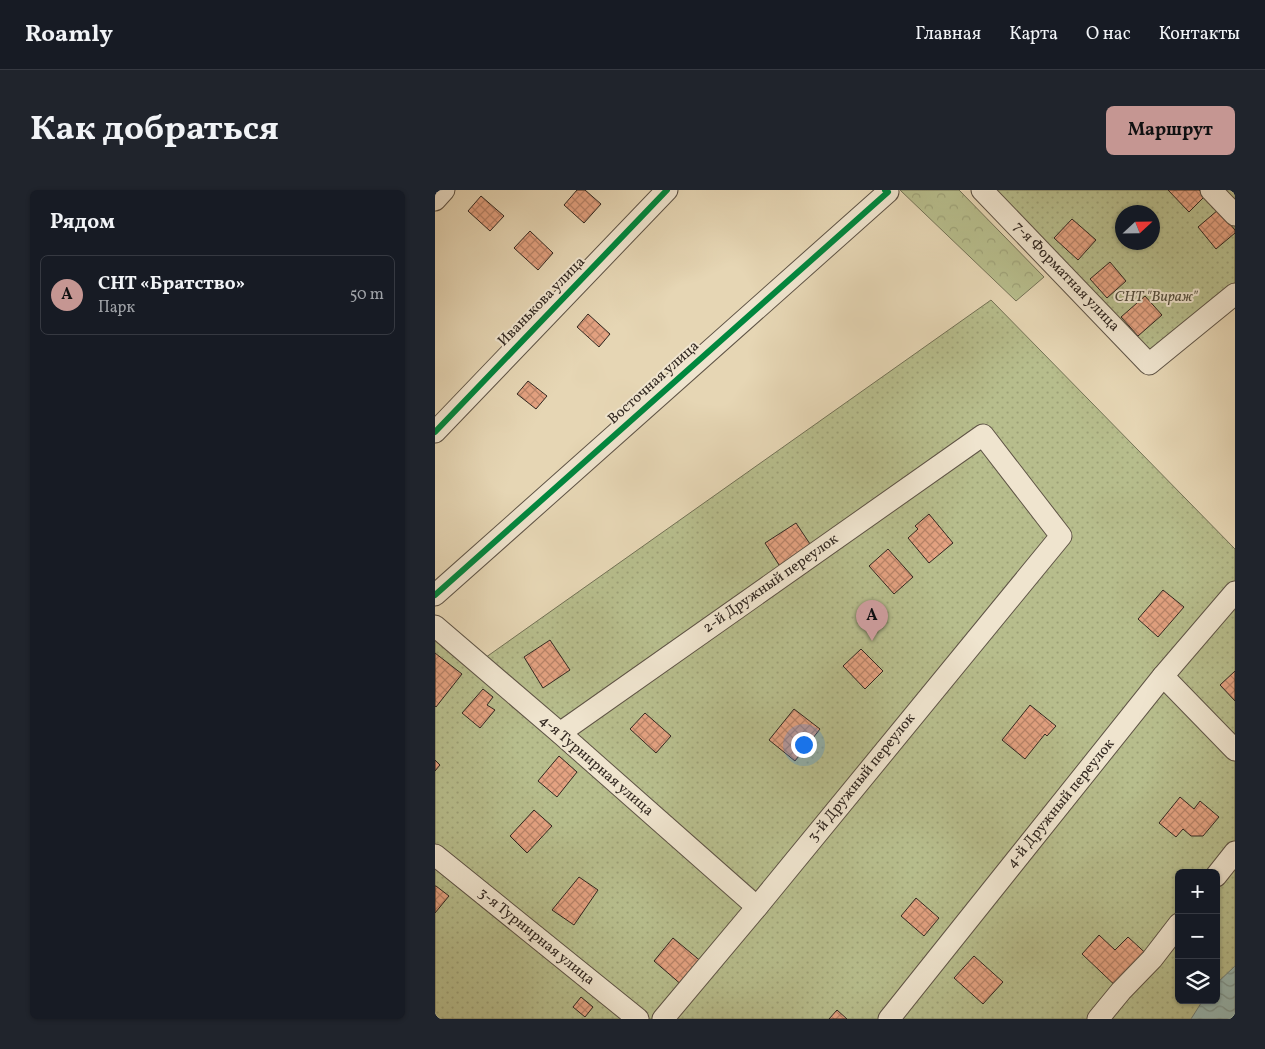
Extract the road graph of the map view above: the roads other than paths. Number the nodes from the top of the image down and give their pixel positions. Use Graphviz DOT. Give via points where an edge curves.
graph roads {
  1 [pos="444,190"];
  2 [pos="667,190"];
  3 [pos="885,190"];
  4 [pos="982,190"];
  5 [pos="1211,190"];
  6 [pos="435,200"];
  7 [pos="1235,214"];
  8 [pos="1235,294"];
  9 [pos="435,432"];
  10 [pos="1061,536"];
  11 [pos="1235,592"];
  12 [pos="435,595"];
  13 [pos="435,626"];
  14 [pos="1163,676"];
  15 [pos="560,733"];
  16 [pos="1235,750"];
  17 [pos="1235,852"];
  18 [pos="435,855"];
  19 [pos="1220,871"];
  20 [pos="757,907"];
  21 [pos="1175,929"];
  22 [pos="638,1019"];
  23 [pos="663,1019"];
  24 [pos="889,1019"];
  25 [pos="1098,1019"];
  1 -- 6 [label="street"];
  2 -- 9 [label="street, Иванькова улица"];
  3 -- 12 [label="street, Восточная улица" via="888,192"];
  4 -- 8 [label="street, 7-я Форматная улица" via="1149,364"];
  5 -- 7 [label="street"];
  10 -- 15 [label="street, 2-й Дружный переулок" via="983,435"];
  10 -- 20 [label="street, 3-й Дружный переулок"];
  11 -- 14 [label="street, 4-й Дружный переулок"];
  13 -- 15 [label="street, 4-я Турнирная улица"];
  14 -- 16 [label="street"];
  14 -- 24 [label="street, 4-й Дружный переулок"];
  15 -- 20 [label="street, 4-я Турнирная улица"];
  17 -- 19 [label="street"];
  18 -- 22 [label="street, 3-я Турнирная улица"];
  20 -- 23 [label="street, 3-й Дружный переулок"];
  21 -- 25 [label="street"];
}
